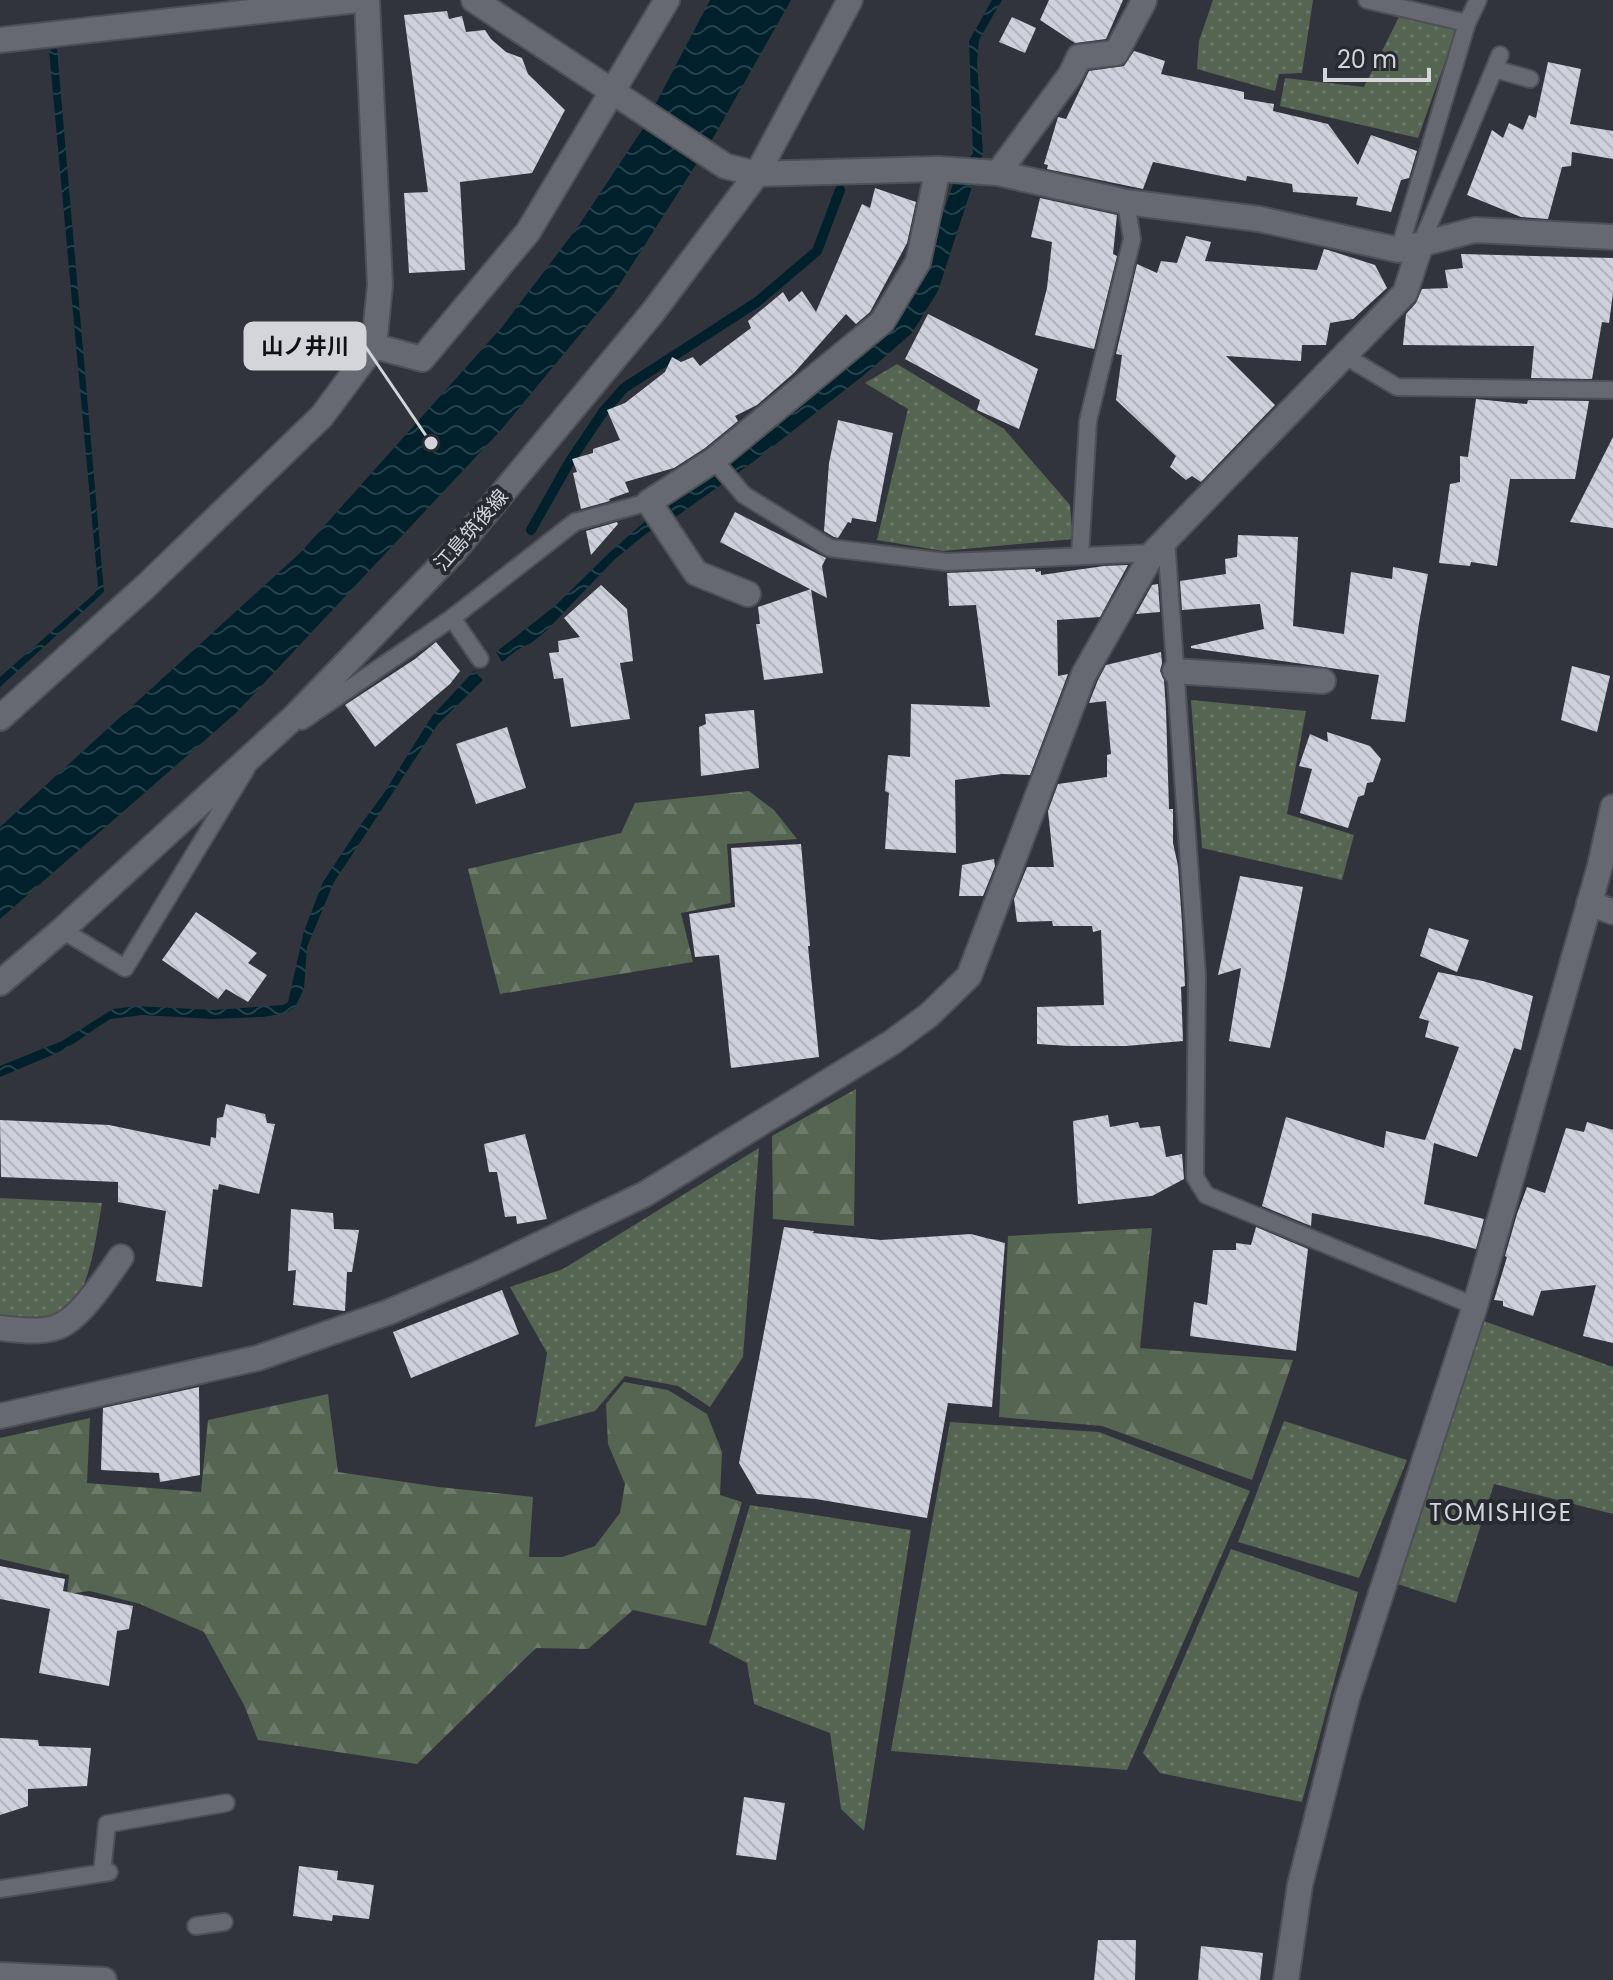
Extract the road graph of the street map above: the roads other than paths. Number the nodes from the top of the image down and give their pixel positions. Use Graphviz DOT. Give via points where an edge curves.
graph roads {
  1 [pos="358,0"];
  2 [pos="367,0"];
  3 [pos="474,0"];
  4 [pos="667,0"];
  5 [pos="850,0"];
  6 [pos="1367,0"];
  7 [pos="1478,0"];
  8 [pos="1144,1"];
  9 [pos="1467,23"];
  10 [pos="0,40"];
  11 [pos="1530,79"];
  12 [pos="613,91"];
  13 [pos="938,169"];
  14 [pos="998,173"];
  15 [pos="757,174"];
  16 [pos="1126,202"];
  17 [pos="1613,237"];
  18 [pos="1410,247"];
  19 [pos="374,346"];
  20 [pos="1345,356"];
  21 [pos="1613,390"];
  22 [pos="714,460"];
  23 [pos="649,502"];
  24 [pos="1159,546"];
  25 [pos="1080,556"];
  26 [pos="748,594"];
  27 [pos="452,618"];
  28 [pos="480,659"];
  29 [pos="1175,671"];
  30 [pos="1323,681"];
  31 [pos="0,718"];
  32 [pos="256,752"];
  33 [pos="1613,807"];
  34 [pos="1589,903"];
  35 [pos="1613,912"];
  36 [pos="62,930"];
  37 [pos="0,983"];
  38 [pos="121,1257"];
  39 [pos="1475,1306"];
  40 [pos="0,1328"];
  41 [pos="0,1416"];
  42 [pos="226,1803"];
  43 [pos="0,1889"];
  44 [pos="224,1922"];
  45 [pos="196,1926"];
  46 [pos="0,1975"];
  47 [pos="104,1980"];
  48 [pos="1286,1980"];
  1 -- 10 [label="street"];
  2 -- 19 [label="street" via="380,285"];
  3 -- 12 [label="street"];
  4 -- 12 [label="street"];
  5 -- 15 [label="street, 江島筑後線"];
  6 -- 9 [label="lane"];
  7 -- 9 [label="lane"];
  8 -- 14 [label="street" via="1116,53 1079,57"];
  9 -- 18 [label="lane"];
  11 -- 18 [label="lane" via="1498,62"];
  12 -- 15 [label="street" via="725,166"];
  12 -- 19 [label="street" via="528,232 422,359"];
  13 -- 14 [label="street"];
  13 -- 15 [label="street"];
  13 -- 22 [label="street" via="918,262 882,322"];
  14 -- 16 [label="street"];
  15 -- 32 [label="street, 江島筑後線" via="653,312 452,554"];
  16 -- 18 [label="street" via="1259,219"];
  16 -- 25 [label="lane" via="1132,239 1088,421"];
  17 -- 18 [label="street" via="1475,230"];
  18 -- 20 [label="street" via="1405,293"];
  19 -- 31 [label="street" via="322,416"];
  20 -- 21 [label="lane" via="1397,387"];
  20 -- 24 [label="street"];
  22 -- 23 [label="street"];
  22 -- 25 [label="lane" via="744,495 830,548 947,562"];
  23 -- 26 [label="street" via="696,573"];
  23 -- 27 [label="lane" via="575,522"];
  24 -- 25 [label="lane"];
  24 -- 29 [label="lane"];
  24 -- 41 [label="street" via="1084,674 969,976 929,1015 645,1194 389,1312 258,1358"];
  27 -- 28 [label="lane"];
  27 -- 32 [label="lane"];
  29 -- 30 [label="street"];
  29 -- 39 [label="lane" via="1197,975 1195,1177 1206,1195"];
  32 -- 36 [label="street, 江島筑後線"];
  32 -- 36 [label="lane" via="125,968"];
  33 -- 34 [label="street"];
  34 -- 35 [label="street"];
  34 -- 39 [label="street"];
  36 -- 37 [label="street, 江島筑後線"];
  38 -- 40 [label="street" via="68,1322 55,1328"];
  39 -- 48 [label="street" via="1347,1698 1300,1885"];
  42 -- 43 [label="lane" via="107,1824 106,1873"];
  44 -- 45 [label="lane"];
  46 -- 47 [label="street"];
}
